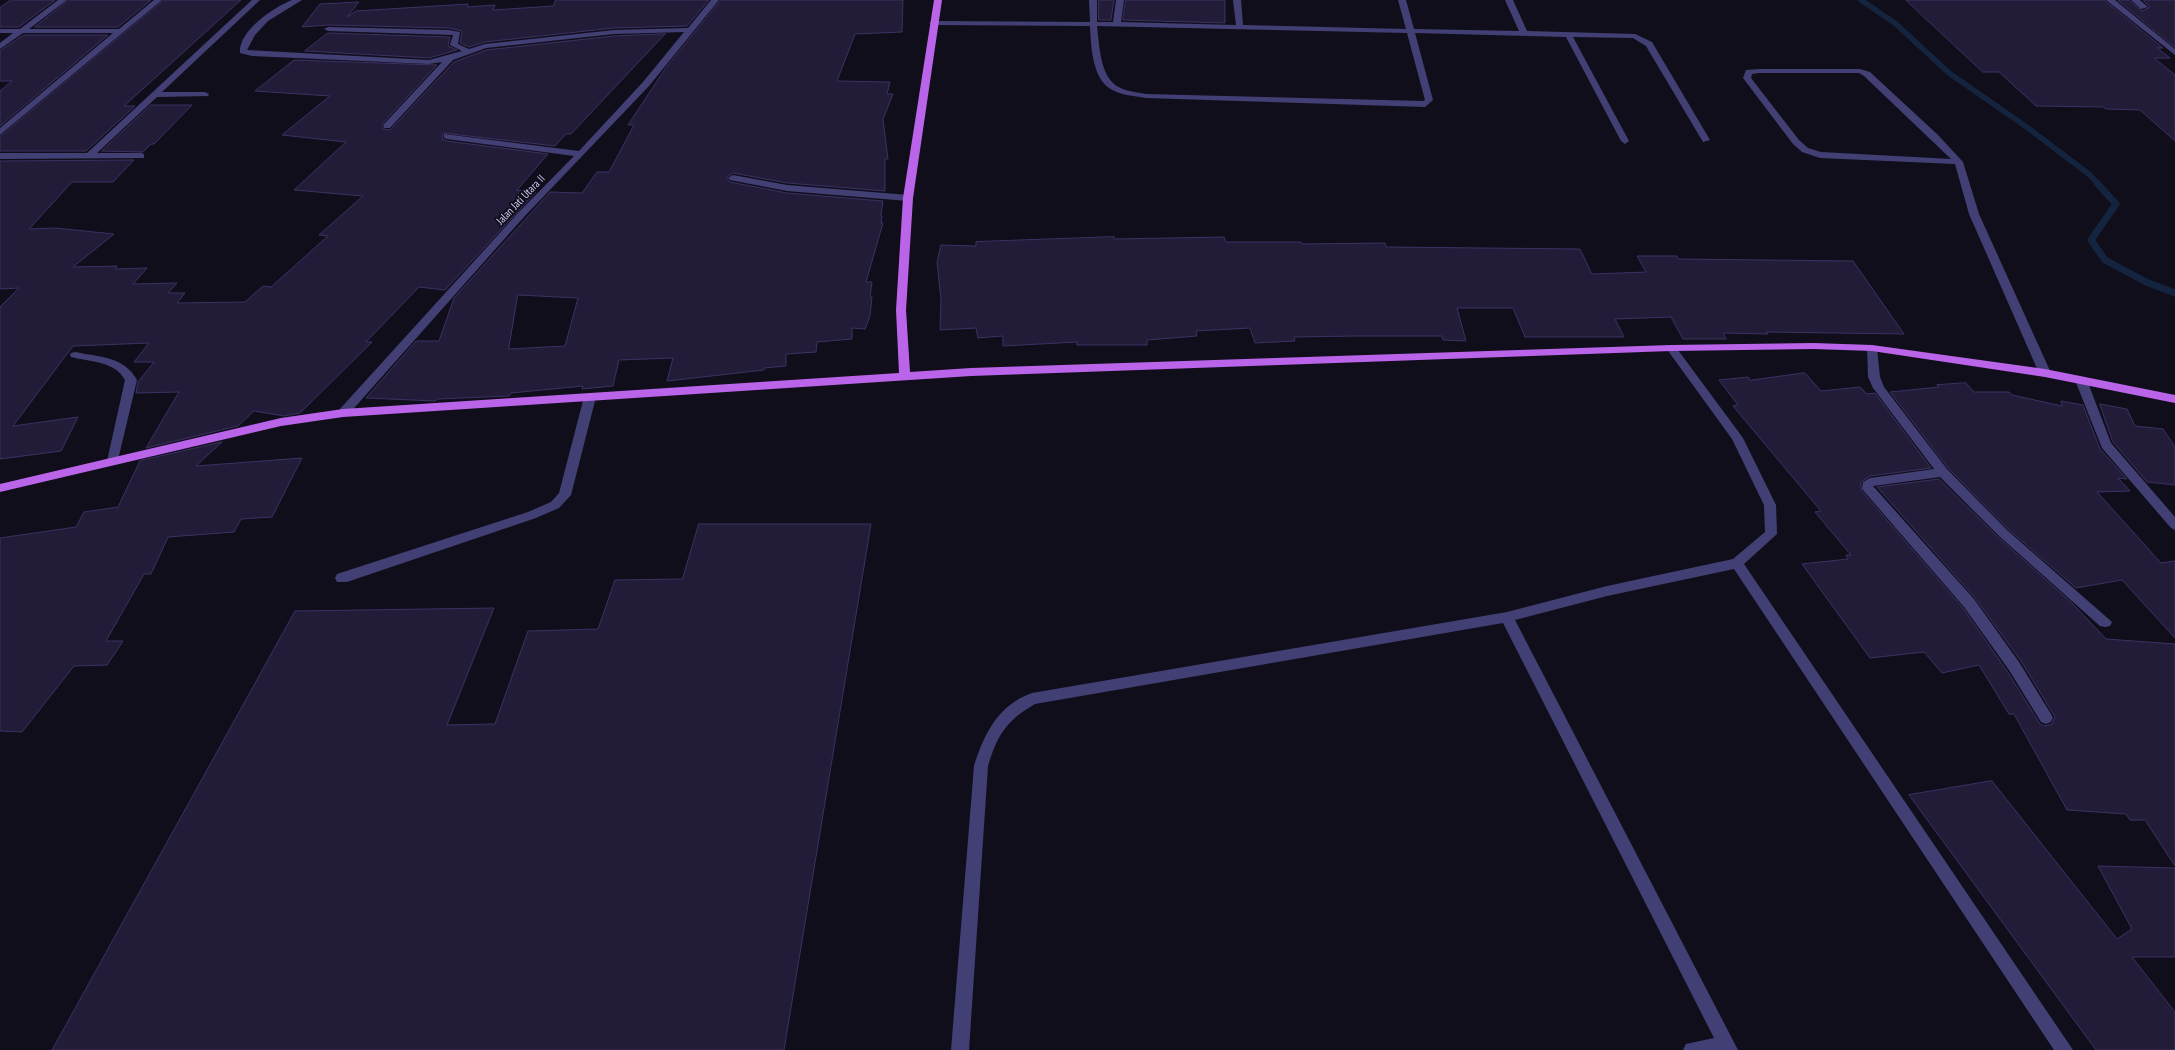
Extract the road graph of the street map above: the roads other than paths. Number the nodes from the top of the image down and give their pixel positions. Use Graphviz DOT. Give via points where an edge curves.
graph roads {
  1 [pos="63,0"];
  2 [pos="158,0"];
  3 [pos="256,0"];
  4 [pos="298,0"];
  5 [pos="715,0"];
  6 [pos="938,0"];
  7 [pos="1093,0"];
  8 [pos="1120,0"];
  9 [pos="1237,0"];
  10 [pos="1402,0"];
  11 [pos="1509,0"];
  12 [pos="2110,0"];
  13 [pos="2136,0"];
  14 [pos="2144,7"];
  15 [pos="933,23"];
  16 [pos="1092,24"];
  17 [pos="1117,24"];
  18 [pos="1240,28"];
  19 [pos="328,29"];
  20 [pos="691,30"];
  21 [pos="1411,30"];
  22 [pos="0,31"];
  23 [pos="22,31"];
  24 [pos="120,31"];
  25 [pos="1524,33"];
  26 [pos="1568,34"];
  27 [pos="0,47"];
  28 [pos="467,51"];
  29 [pos="2175,53"];
  30 [pos="450,58"];
  31 [pos="205,94"];
  32 [pos="154,95"];
  33 [pos="387,126"];
  34 [pos="0,132"];
  35 [pos="447,136"];
  36 [pos="1706,140"];
  37 [pos="1625,141"];
  38 [pos="581,154"];
  39 [pos="0,156"];
  40 [pos="89,156"];
  41 [pos="141,156"];
  42 [pos="1959,162"];
  43 [pos="733,178"];
  44 [pos="908,198"];
  45 [pos="1671,348"];
  46 [pos="1872,348"];
  47 [pos="75,356"];
  48 [pos="2045,373"];
  49 [pos="905,377"];
  50 [pos="2081,380"];
  51 [pos="590,397"];
  52 [pos="2175,399"];
  53 [pos="343,413"];
  54 [pos="113,461"];
  55 [pos="1943,472"];
  56 [pos="0,488"];
  57 [pos="2175,525"];
  58 [pos="1737,563"];
  59 [pos="342,578"];
  60 [pos="1507,618"];
  61 [pos="2105,622"];
  62 [pos="2046,718"];
  63 [pos="1728,1047"];
  64 [pos="960,1050"];
  65 [pos="1692,1050"];
  66 [pos="2064,1050"];
  1 -- 23 [label="street"];
  2 -- 24 [label="street"];
  3 -- 32 [label="street"];
  4 -- 30 [label="street" via="283,6 257,27 243,51 429,62"];
  5 -- 20 [label="street, Jalan Jati Utara II"];
  6 -- 15 [label="main road"];
  7 -- 16 [label="street"];
  8 -- 17 [label="street"];
  9 -- 18 [label="street"];
  10 -- 21 [label="street"];
  11 -- 25 [label="street"];
  12 -- 29 [label="street"];
  13 -- 14 [label="street"];
  15 -- 16 [label="street"];
  15 -- 44 [label="main road"];
  16 -- 17 [label="street"];
  16 -- 21 [label="street" via="1108,83 1132,93 1425,104 1429,100"];
  17 -- 18 [label="street"];
  18 -- 21 [label="street"];
  19 -- 28 [label="street" via="449,32 457,34 454,45"];
  20 -- 28 [label="street" via="614,32 485,46"];
  20 -- 38 [label="street, Jalan Jati Utara II"];
  21 -- 25 [label="street"];
  22 -- 23 [label="street"];
  23 -- 24 [label="street"];
  23 -- 27 [label="street"];
  24 -- 34 [label="street"];
  25 -- 26 [label="street"];
  26 -- 36 [label="street" via="1635,36 1649,44"];
  26 -- 37 [label="street"];
  28 -- 30 [label="street"];
  30 -- 33 [label="street"];
  31 -- 32 [label="street"];
  32 -- 40 [label="street"];
  35 -- 38 [label="street"];
  38 -- 53 [label="street, Jalan Jati Utara II" via="520,216"];
  39 -- 40 [label="street"];
  40 -- 41 [label="street"];
  42 -- 42 [label="street" via="1867,74 1860,71 1758,71 1749,72 1746,78 1796,142 1820,156"];
  42 -- 48 [label="street" via="1974,214"];
  43 -- 44 [label="street" via="787,188"];
  44 -- 49 [label="main road" via="901,310"];
  45 -- 46 [label="main road"];
  45 -- 49 [label="main road"];
  45 -- 58 [label="street" via="1736,438 1770,505 1771,534"];
  46 -- 48 [label="main road"];
  46 -- 55 [label="street" via="1874,376 1879,388"];
  47 -- 54 [label="street" via="119,365 128,372 131,380"];
  48 -- 50 [label="main road"];
  49 -- 51 [label="main road"];
  50 -- 52 [label="main road"];
  50 -- 57 [label="street" via="2106,446"];
  51 -- 53 [label="main road"];
  51 -- 59 [label="street" via="564,495 555,505"];
  53 -- 54 [label="main road" via="281,422"];
  54 -- 56 [label="main road"];
  55 -- 61 [label="street" via="2003,533"];
  55 -- 62 [label="street" via="1867,485 1969,603"];
  58 -- 60 [label="street" via="1607,591"];
  58 -- 66 [label="street"];
  60 -- 63 [label="street"];
  60 -- 64 [label="street" via="1032,699 1010,711 990,736 981,766"];
  63 -- 65 [label="street"];
}
